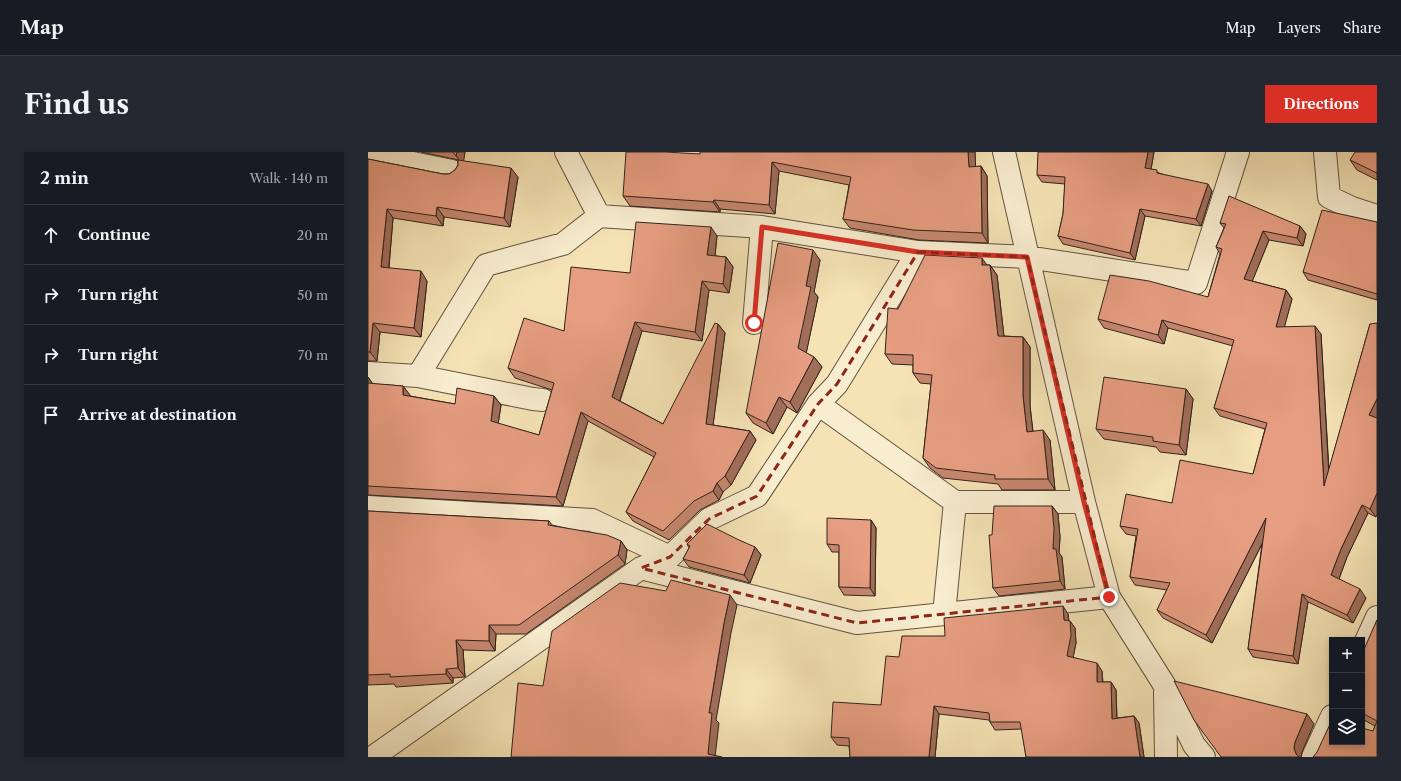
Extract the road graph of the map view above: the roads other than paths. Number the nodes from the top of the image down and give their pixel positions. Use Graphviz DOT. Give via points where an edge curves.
graph roads {
  1 [pos="566,152"];
  2 [pos="1004,152"];
  3 [pos="1238,152"];
  4 [pos="1325,152"];
  5 [pos="368,154"];
  6 [pos="452,171"];
  7 [pos="599,216"];
  8 [pos="1377,216"];
  9 [pos="762,227"];
  10 [pos="918,252"];
  11 [pos="1027,257"];
  12 [pos="754,323"];
  13 [pos="368,373"];
  14 [pos="418,376"];
  15 [pos="543,400"];
  16 [pos="818,404"];
  17 [pos="955,502"];
  18 [pos="1084,502"];
  19 [pos="368,507"];
  20 [pos="670,556"];
  21 [pos="641,568"];
  22 [pos="1109,597"];
  23 [pos="944,614"];
  24 [pos="1377,617"];
  25 [pos="1365,643"];
  26 [pos="1165,686"];
  27 [pos="1329,723"];
  28 [pos="373,757"];
  29 [pos="1166,757"];
  30 [pos="1204,757"];
  31 [pos="1314,757"];
  1 -- 7 [label="street"];
  2 -- 11 [label="street"];
  3 -- 11 [label="street" via="1196,283"];
  4 -- 8 [label="street" via="1329,197"];
  5 -- 6 [label="street"];
  7 -- 9 [label="street"];
  7 -- 14 [label="street" via="563,244 486,264"];
  9 -- 10 [label="street"];
  9 -- 12 [label="street"];
  10 -- 11 [label="street"];
  10 -- 16 [label="street" via="837,384"];
  11 -- 18 [label="street"];
  13 -- 14 [label="street"];
  14 -- 15 [label="street"];
  16 -- 17 [label="street"];
  16 -- 20 [label="street" via="757,496 709,519"];
  17 -- 18 [label="street"];
  17 -- 23 [label="street"];
  18 -- 22 [label="street"];
  19 -- 20 [label="street" via="592,520"];
  20 -- 21 [label="street"];
  21 -- 23 [label="street" via="857,623"];
  21 -- 28 [label="street"];
  22 -- 23 [label="street"];
  22 -- 26 [label="street"];
  24 -- 25 [label="street"];
  26 -- 29 [label="street"];
  26 -- 30 [label="street" via="1194,744"];
  27 -- 31 [label="street"];
}
